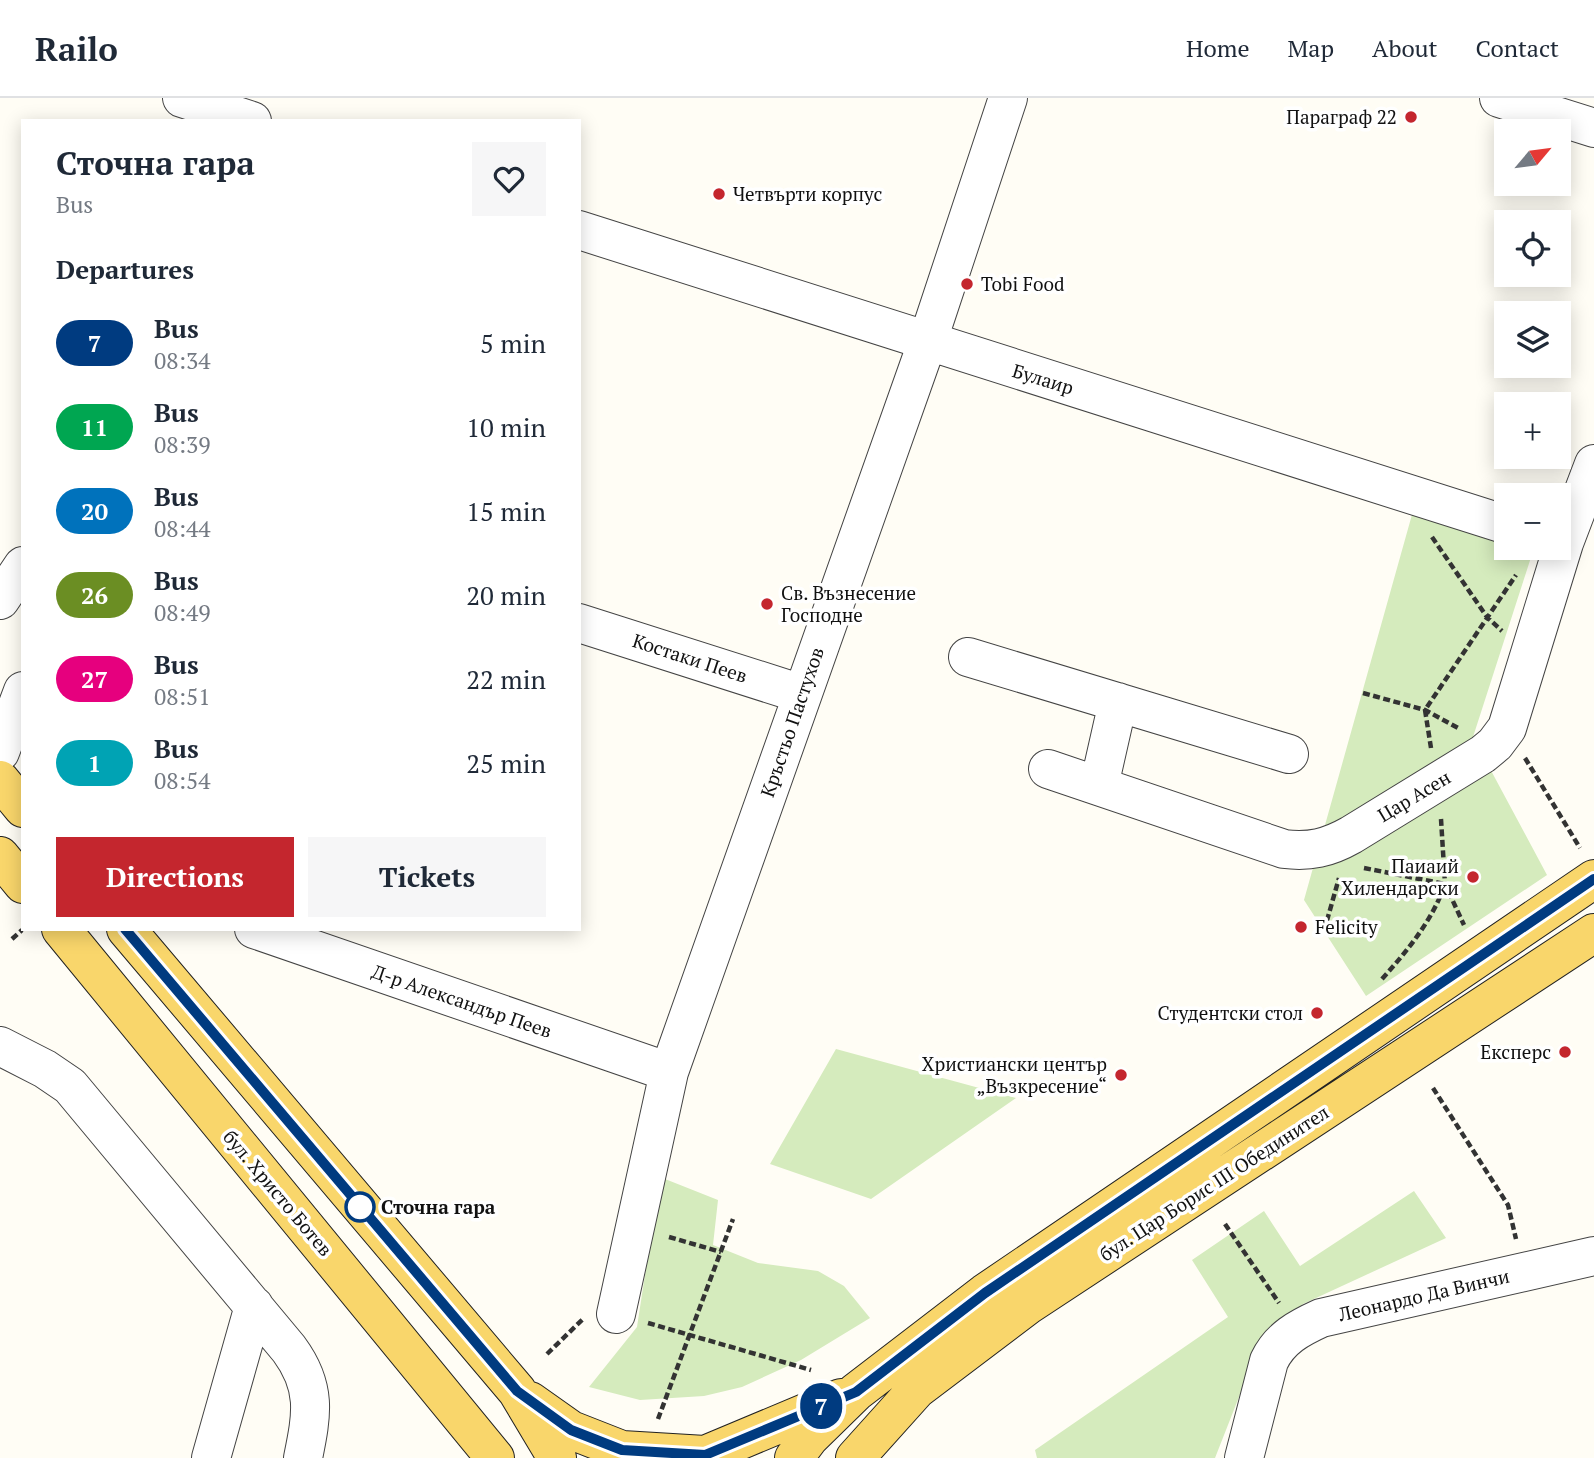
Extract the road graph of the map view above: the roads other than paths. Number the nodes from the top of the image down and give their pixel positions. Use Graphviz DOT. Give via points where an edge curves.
graph roads {
  1 [pos="181,98"];
  2 [pos="1009,98"];
  3 [pos="1499,98"];
  4 [pos="230,113"];
  5 [pos="1594,128"];
  6 [pos="581,231"];
  7 [pos="928,343"];
  8 [pos="1594,464"];
  9 [pos="1571,520"];
  10 [pos="1494,521"];
  11 [pos="1557,560"];
  12 [pos="21,569"];
  13 [pos="0,600"];
  14 [pos="581,624"];
  15 [pos="968,657"];
  16 [pos="802,694"];
  17 [pos="21,696"];
  18 [pos="1118,702"];
  19 [pos="0,752"];
  20 [pos="1289,754"];
  21 [pos="1048,769"];
  22 [pos="0,780"];
  23 [pos="1099,786"];
  24 [pos="21,806"];
  25 [pos="0,856"];
  26 [pos="1587,864"];
  27 [pos="21,882"];
  28 [pos="63,931"];
  29 [pos="127,931"];
  30 [pos="260,931"];
  31 [pos="1594,933"];
  32 [pos="0,1046"];
  33 [pos="669,1072"];
  34 [pos="1594,1256"];
  35 [pos="254,1306"];
  36 [pos="616,1314"];
  37 [pos="517,1391"];
  38 [pos="856,1392"];
  39 [pos="211,1458"];
  40 [pos="303,1458"];
  41 [pos="495,1458"];
  42 [pos="557,1458"];
  43 [pos="794,1458"];
  44 [pos="855,1458"];
  45 [pos="1244,1458"];
  1 -- 4 [label="street"];
  2 -- 7 [label="street, Кръстьо Пастухов"];
  3 -- 5 [label="street"];
  6 -- 7 [label="street, Булаир"];
  7 -- 10 [label="street, Булаир"];
  7 -- 16 [label="street, Кръстьо Пастухов"];
  8 -- 9 [label="street, Цар Асен"];
  11 -- 23 [label="street, Цар Асен" via="1507,728 1483,754 1351,835 1317,850 1284,849"];
  12 -- 13 [label="street"];
  14 -- 16 [label="street, Костаки Пеев"];
  15 -- 18 [label="street"];
  16 -- 33 [label="street, Кръстьо Пастухов"];
  17 -- 19 [label="street"];
  18 -- 20 [label="street"];
  18 -- 23 [label="street"];
  21 -- 23 [label="street, Цар Асен"];
  22 -- 24 [label="main road"];
  25 -- 27 [label="main road"];
  26 -- 38 [label="main road, бул. Цар Борис III Обединител" via="985,1293"];
  28 -- 41 [label="main road, бул. Христо Ботев"];
  29 -- 37 [label="main road"];
  30 -- 33 [label="street, Д-р Александър Пеев"];
  31 -- 44 [label="main road, бул. Цар Борис III Обединител" via="1028,1305 917,1389"];
  32 -- 35 [label="street" via="70,1086"];
  33 -- 36 [label="street, Кръстьо Пастухов"];
  34 -- 45 [label="street, Леонардо Да Винчи" via="1321,1318 1297,1330 1269,1361"];
  35 -- 39 [label="street"];
  35 -- 40 [label="street" via="300,1363 308,1381 311,1415"];
  37 -- 38 [label="main road" via="571,1430 622,1450 705,1455"];
  37 -- 42 [label="main road"];
  38 -- 43 [label="main road, бул. Цар Борис III Обединител"];
}
